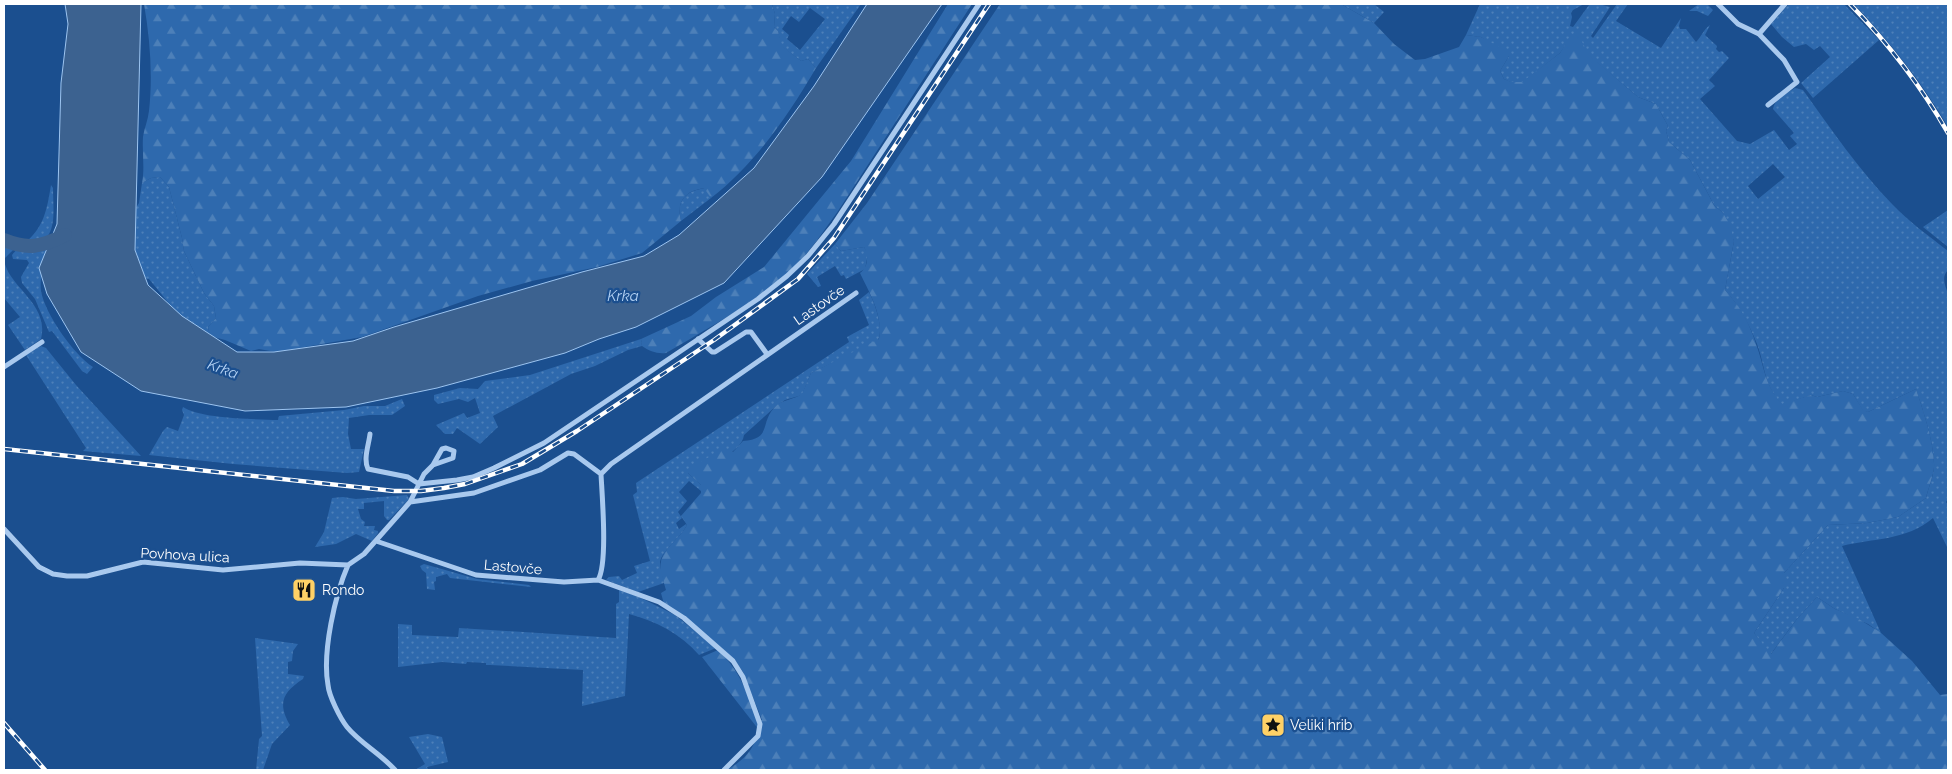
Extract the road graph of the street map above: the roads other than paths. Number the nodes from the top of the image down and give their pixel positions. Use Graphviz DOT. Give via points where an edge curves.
graph roads {
  1 [pos="979,4"];
  2 [pos="1718,4"];
  3 [pos="1785,4"];
  4 [pos="1759,34"];
  5 [pos="1768,106"];
  6 [pos="856,293"];
  7 [pos="698,339"];
  8 [pos="42,342"];
  9 [pos="767,354"];
  10 [pos="4,367"];
  11 [pos="370,434"];
  12 [pos="433,465"];
  13 [pos="601,474"];
  14 [pos="419,484"];
  15 [pos="410,502"];
  16 [pos="4,529"];
  17 [pos="376,541"];
  18 [pos="348,565"];
  19 [pos="598,580"];
  20 [pos="395,770"];
  21 [pos="724,770"];
  1 -- 7 [label="street" via="834,224 808,256 758,299"];
  2 -- 4 [label="street" via="1738,24"];
  3 -- 4 [label="street"];
  4 -- 5 [label="street" via="1784,60 1797,82"];
  6 -- 9 [label="street, Lastovče"];
  7 -- 9 [label="street" via="715,352 751,332"];
  7 -- 14 [label="street" via="544,443 472,476"];
  8 -- 10 [label="street"];
  9 -- 13 [label="street, Lastovče"];
  11 -- 14 [label="street" via="366,456 368,468 408,477"];
  12 -- 14 [label="street"];
  13 -- 15 [label="street" via="584,460 568,453 540,470 474,493"];
  13 -- 19 [label="street" via="602,570"];
  14 -- 15 [label="street"];
  15 -- 17 [label="street"];
  16 -- 18 [label="street, Povhova ulica" via="39,567 67,576 87,576 143,562 223,570 300,563"];
  17 -- 18 [label="street"];
  17 -- 19 [label="street, Lastovče" via="476,575 564,582"];
  18 -- 20 [label="street" via="340,584 330,632 326,663 328,686 346,726"];
  19 -- 21 [label="street" via="659,602 684,618 732,661 744,677 760,724 758,736"];
}
